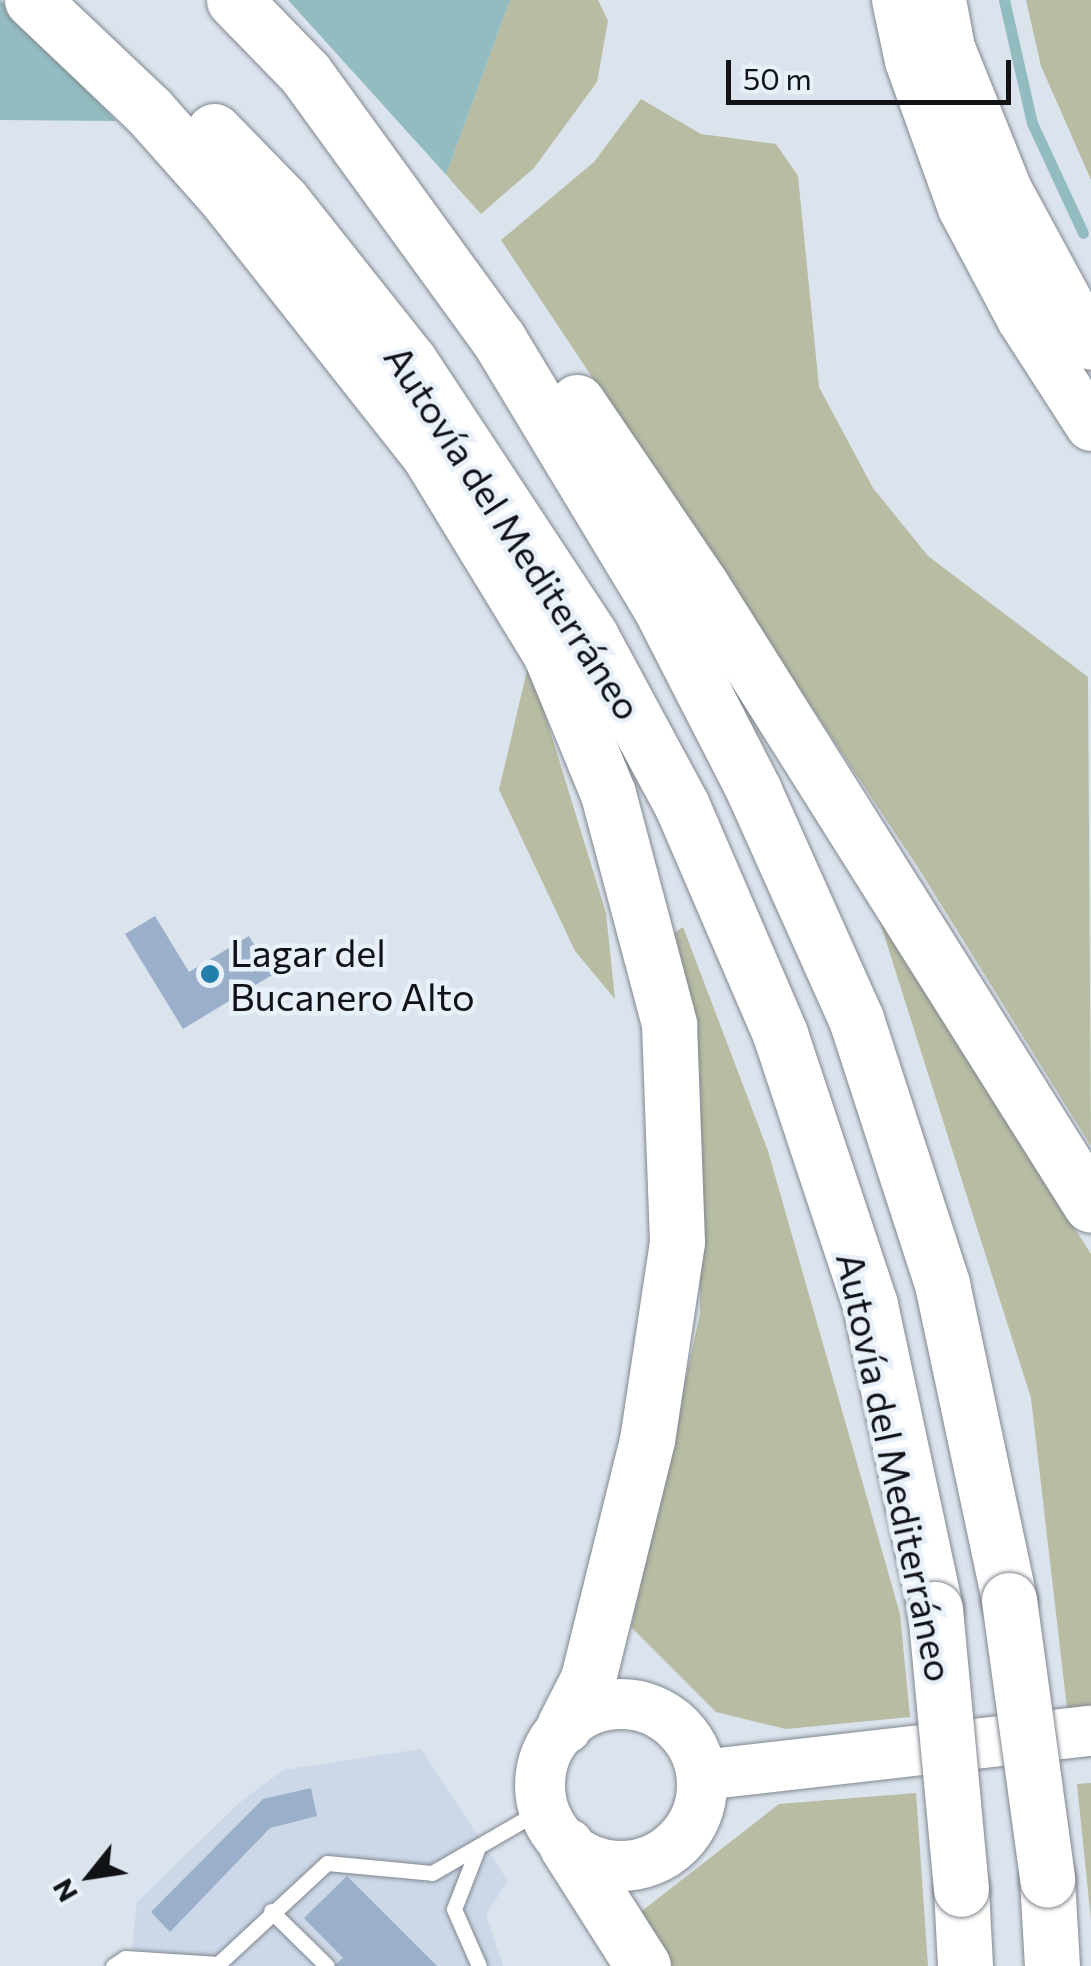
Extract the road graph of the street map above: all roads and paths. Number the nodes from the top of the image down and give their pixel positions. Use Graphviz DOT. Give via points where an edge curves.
graph roads {
  1 [pos="32,0"];
  2 [pos="86,0"];
  3 [pos="234,0"];
  4 [pos="897,0"];
  5 [pos="940,0"];
  6 [pos="1091,345"];
  7 [pos="1091,426"];
  8 [pos="680,595"];
  9 [pos="570,644"];
  10 [pos="1091,1205"];
  11 [pos="564,1726"];
  12 [pos="1091,1731"];
  13 [pos="702,1775"];
  14 [pos="555,1827"];
  15 [pos="477,1850"];
  16 [pos="271,1911"];
  17 [pos="217,1965"];
  18 [pos="114,1966"];
  19 [pos="327,1966"];
  20 [pos="479,1966"];
  21 [pos="643,1966"];
  22 [pos="966,1966"];
  23 [pos="1052,1966"];
  1 -- 9 [label="highway" via="149,111 320,309"];
  2 -- 9 [label="highway, Autovía del Mediterráneo" via="282,202 410,362"];
  3 -- 8 [label="highway, Autovía del Mediterráneo" via="305,72"];
  4 -- 7 [label="main road" via="910,61 963,208 1022,319"];
  5 -- 6 [label="main road" via="950,48 1006,190"];
  8 -- 10 [label="highway"];
  8 -- 23 [label="highway, Autovía del Mediterráneo, bridge" via="754,792 856,1019 942,1284 1009,1600"];
  9 -- 11 [label="highway" via="669,1024 677,1242 647,1440 588,1678"];
  9 -- 22 [label="highway, Autovía del Mediterráneo, bridge" via="682,806 780,1034 870,1305 934,1609"];
  11 -- 13 [label="main road" via="606,1704 656,1710 692,1744"];
  11 -- 14 [label="main road" via="542,1764"];
  12 -- 13 [label="main road"];
  13 -- 14 [label="main road" via="695,1820 659,1858 608,1866"];
  14 -- 15 [label="lane"];
  14 -- 21 [label="highway"];
  15 -- 16 [label="lane" via="432,1873 327,1862"];
  15 -- 20 [label="lane" via="454,1909"];
  16 -- 17 [label="lane"];
  16 -- 19 [label="lane"];
  17 -- 18 [label="lane" via="124,1958"];
}
